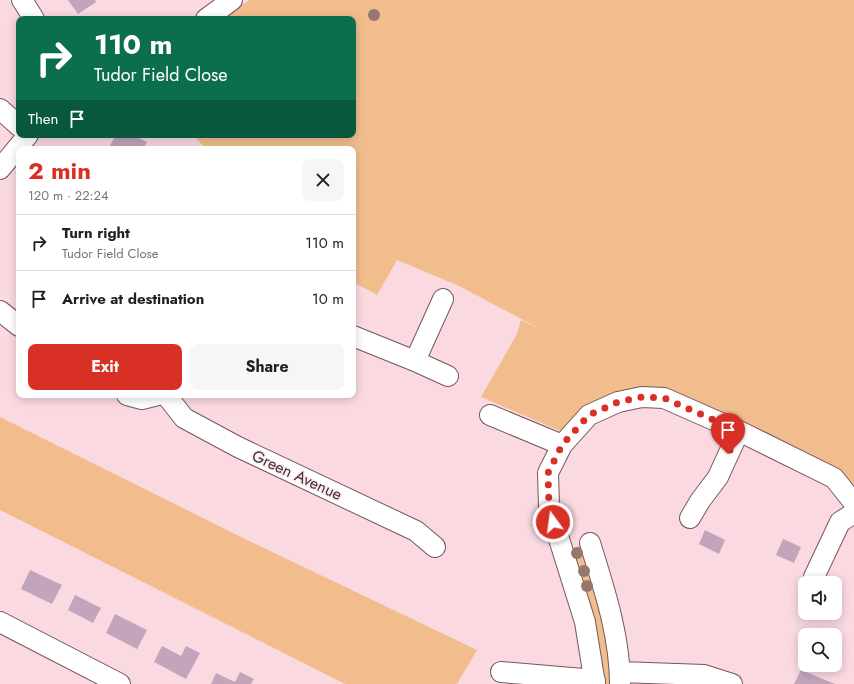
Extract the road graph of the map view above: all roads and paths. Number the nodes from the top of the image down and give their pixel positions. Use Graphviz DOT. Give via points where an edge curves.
graph roads {
  1 [pos="22,0"];
  2 [pos="232,0"];
  3 [pos="32,16"];
  4 [pos="210,16"];
  5 [pos="0,109"];
  6 [pos="16,123"];
  7 [pos="26,138"];
  8 [pos="19,146"];
  9 [pos="16,150"];
  10 [pos="0,169"];
  11 [pos="443,299"];
  12 [pos="0,311"];
  13 [pos="16,324"];
  14 [pos="356,337"];
  15 [pos="415,360"];
  16 [pos="448,376"];
  17 [pos="168,398"];
  18 [pos="490,415"];
  19 [pos="739,431"];
  20 [pos="562,445"];
  21 [pos="854,503"];
  22 [pos="854,513"];
  23 [pos="690,518"];
  24 [pos="590,543"];
  25 [pos="436,547"];
  26 [pos="814,576"];
  27 [pos="0,622"];
  28 [pos="501,672"];
  29 [pos="620,678"];
  30 [pos="595,682"];
  31 [pos="120,684"];
  32 [pos="732,684"];
  1 -- 3 [label="street"];
  2 -- 4 [label="street"];
  5 -- 6 [label="street"];
  7 -- 8 [label="street"];
  9 -- 10 [label="street"];
  11 -- 15 [label="street"];
  12 -- 13 [label="street"];
  14 -- 15 [label="street"];
  15 -- 16 [label="street"];
  17 -- 25 [label="street, Green Avenue" via="184,418 238,447 416,531"];
  18 -- 20 [label="street"];
  19 -- 20 [label="street" via="664,398 642,397 618,402 589,415"];
  19 -- 21 [label="street" via="834,478"];
  19 -- 23 [label="street" via="718,477"];
  20 -- 30 [label="street" via="548,473 549,507 585,622"];
  22 -- 26 [label="street" via="840,522"];
  24 -- 29 [label="street" via="608,603"];
  27 -- 31 [label="street"];
  28 -- 30 [label="street"];
  29 -- 32 [label="street" via="704,675"];
}
